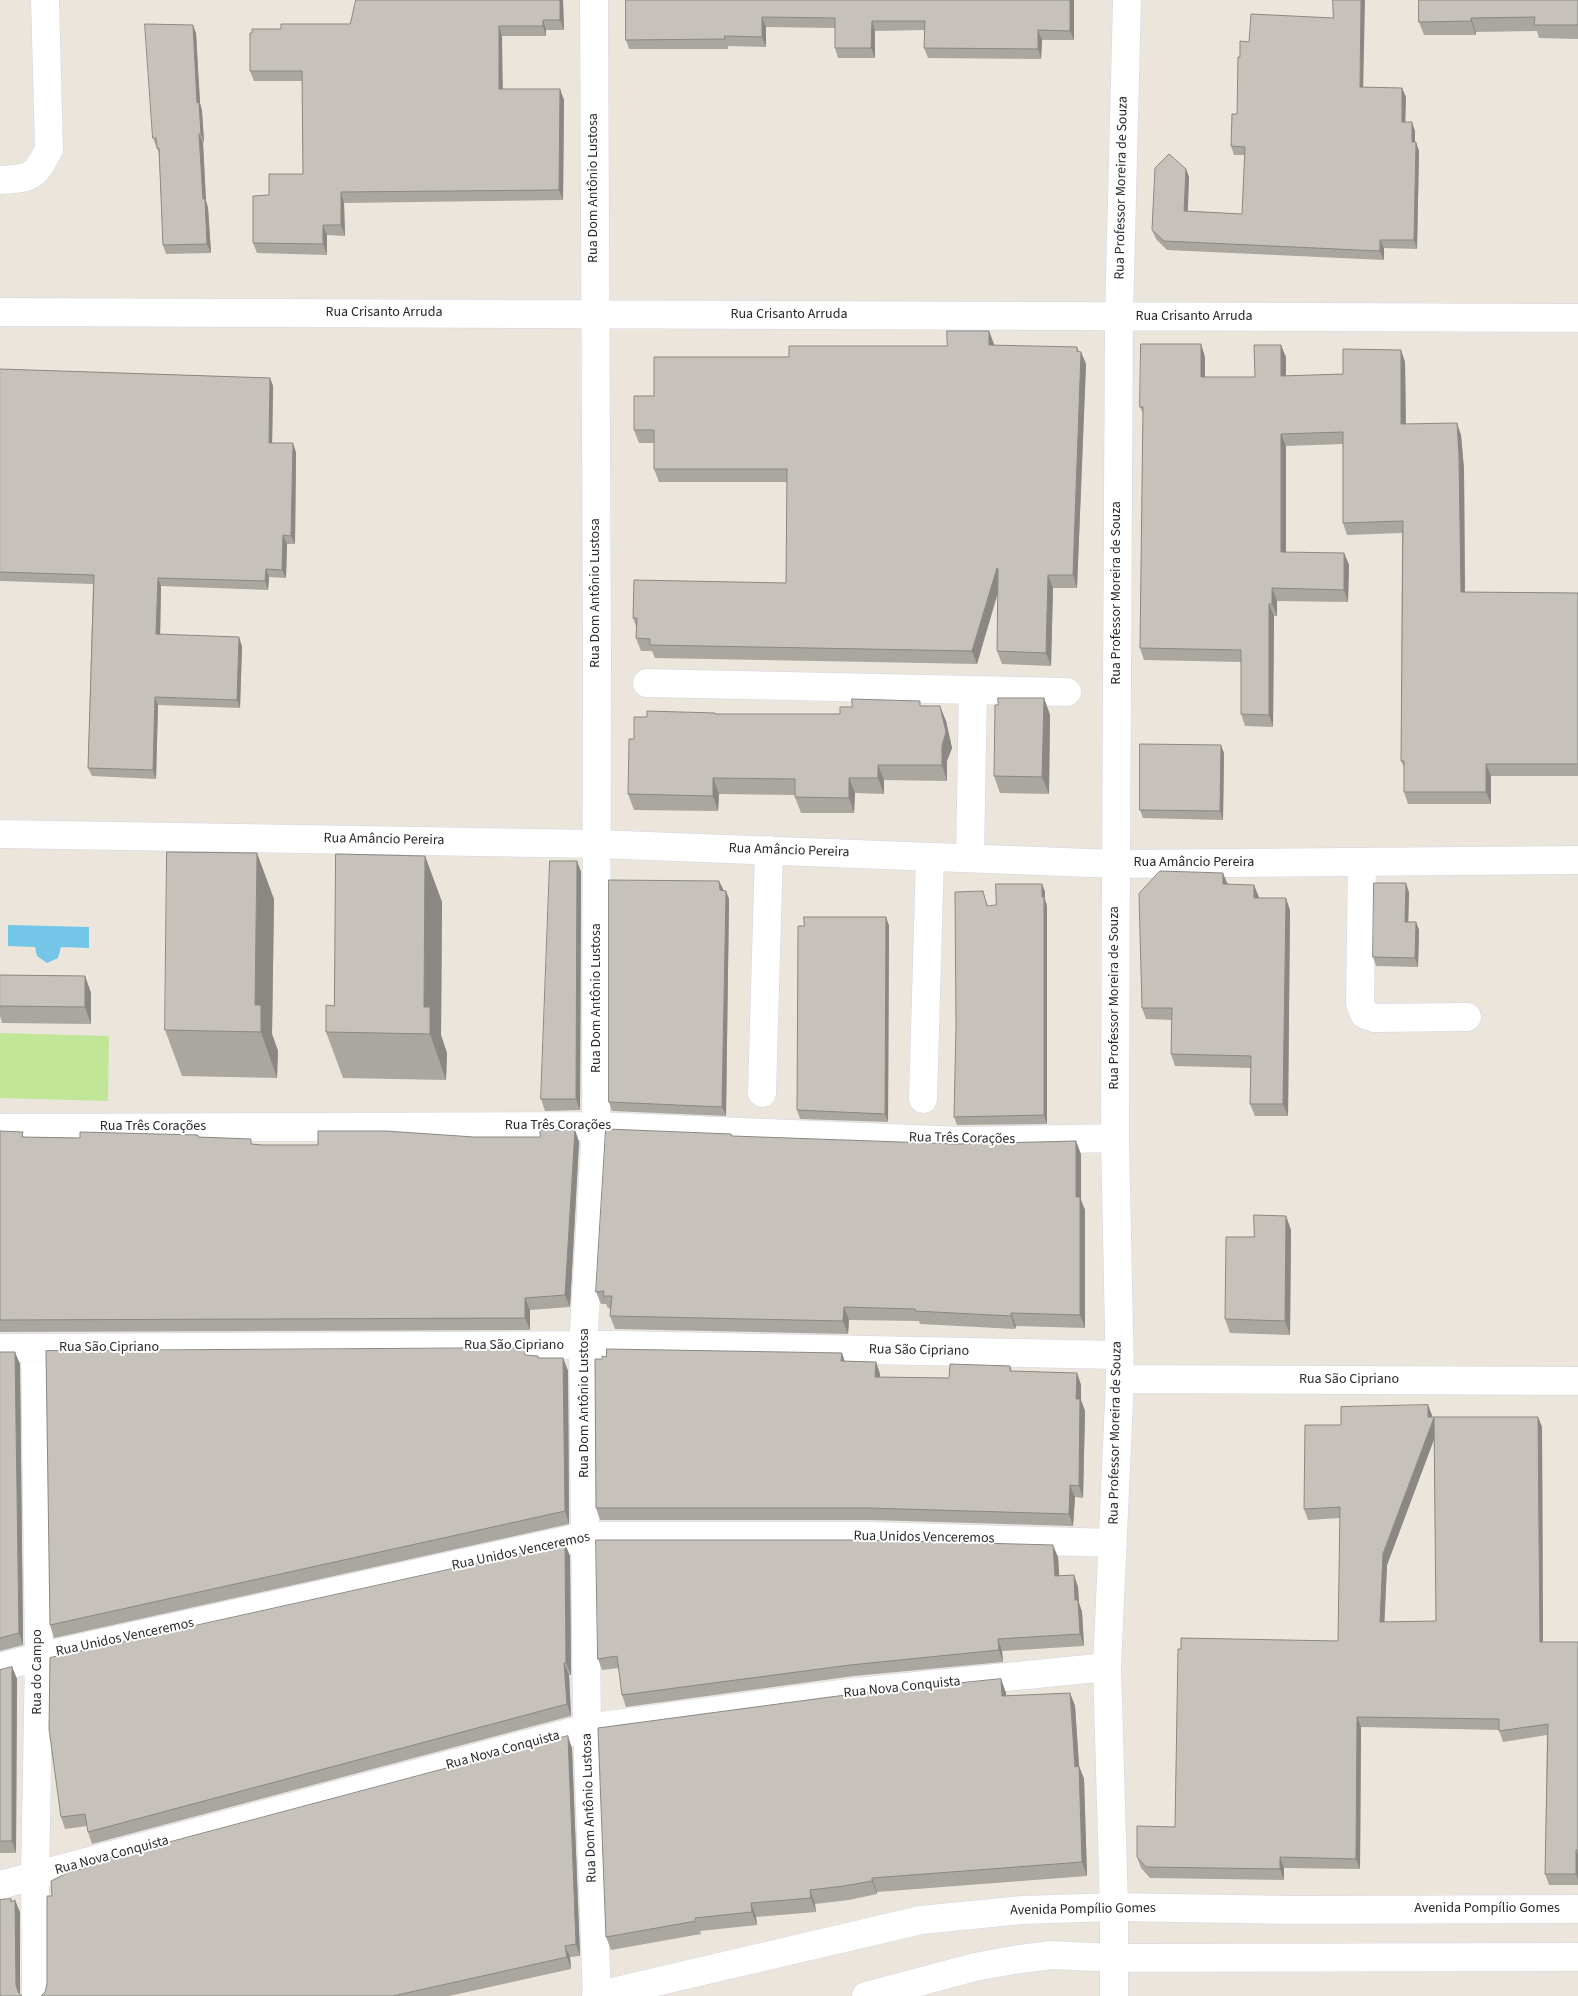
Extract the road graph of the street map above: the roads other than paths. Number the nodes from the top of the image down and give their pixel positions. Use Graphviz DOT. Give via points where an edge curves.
graph roads {
  1 [pos="45,0"];
  2 [pos="594,0"];
  3 [pos="1127,0"];
  4 [pos="0,180"];
  5 [pos="0,312"];
  6 [pos="594,314"];
  7 [pos="1119,317"];
  8 [pos="1578,318"];
  9 [pos="647,683"];
  10 [pos="973,690"];
  11 [pos="1067,692"];
  12 [pos="0,834"];
  13 [pos="597,844"];
  14 [pos="769,850"];
  15 [pos="930,857"];
  16 [pos="970,858"];
  17 [pos="1578,860"];
  18 [pos="1362,862"];
  19 [pos="1116,864"];
  20 [pos="1467,1017"];
  21 [pos="762,1093"];
  22 [pos="923,1099"];
  23 [pos="596,1126"];
  24 [pos="0,1128"];
  25 [pos="1115,1138"];
  26 [pos="583,1346"];
  27 [pos="0,1348"];
  28 [pos="35,1348"];
  29 [pos="1119,1367"];
  30 [pos="1578,1380"];
  31 [pos="586,1536"];
  32 [pos="1113,1544"];
  33 [pos="39,1657"];
  34 [pos="0,1667"];
  35 [pos="1107,1667"];
  36 [pos="587,1728"];
  37 [pos="35,1877"];
  38 [pos="0,1885"];
  39 [pos="1114,1907"];
  40 [pos="1578,1909"];
  41 [pos="1578,1957"];
  42 [pos="1115,1958"];
  43 [pos="36,1996"];
  44 [pos="597,1996"];
  45 [pos="866,1996"];
  46 [pos="1114,1996"];
  1 -- 4 [label="street" via="49,149 41,165 26,178"];
  2 -- 6 [label="street, Rua Dom Antônio Lustosa"];
  3 -- 7 [label="street, Rua Professor Moreira de Souza"];
  5 -- 6 [label="street, Rua Crisanto Arruda"];
  6 -- 7 [label="street, Rua Crisanto Arruda"];
  6 -- 13 [label="street, Rua Dom Antônio Lustosa"];
  7 -- 8 [label="street, Rua Crisanto Arruda"];
  7 -- 19 [label="street, Rua Professor Moreira de Souza"];
  9 -- 10 [label="street"];
  10 -- 11 [label="street"];
  10 -- 16 [label="street"];
  12 -- 13 [label="street, Rua Amâncio Pereira"];
  13 -- 14 [label="street, Rua Amâncio Pereira"];
  13 -- 23 [label="street, Rua Dom Antônio Lustosa"];
  14 -- 15 [label="street, Rua Amâncio Pereira"];
  14 -- 21 [label="street"];
  15 -- 16 [label="street, Rua Amâncio Pereira"];
  15 -- 22 [label="street"];
  16 -- 19 [label="street, Rua Amâncio Pereira"];
  17 -- 18 [label="street, Rua Amâncio Pereira"];
  18 -- 19 [label="street, Rua Amâncio Pereira"];
  18 -- 20 [label="street" via="1360,1003 1364,1014 1375,1018"];
  19 -- 25 [label="street, Rua Professor Moreira de Souza"];
  23 -- 24 [label="street, Rua Três Corações"];
  23 -- 25 [label="street, Rua Três Corações" via="962,1141"];
  23 -- 26 [label="street, Rua Dom Antônio Lustosa"];
  25 -- 29 [label="street, Rua Professor Moreira de Souza"];
  26 -- 28 [label="street, Rua São Cipriano"];
  26 -- 29 [label="street, Rua São Cipriano"];
  26 -- 31 [label="street, Rua Dom Antônio Lustosa"];
  27 -- 28 [label="street, Rua São Cipriano"];
  28 -- 33 [label="street, Rua do Campo"];
  29 -- 30 [label="street, Rua São Cipriano"];
  29 -- 32 [label="street, Rua Professor Moreira de Souza"];
  31 -- 32 [label="street, Rua Unidos Venceremos" via="872,1536"];
  31 -- 33 [label="street, Rua Unidos Venceremos"];
  31 -- 36 [label="street, Rua Dom Antônio Lustosa"];
  32 -- 35 [label="street, Rua Professor Moreira de Souza"];
  33 -- 34 [label="street, Rua Unidos Venceremos"];
  33 -- 37 [label="street, Rua do Campo"];
  35 -- 36 [label="street, Rua Nova Conquista" via="856,1692"];
  35 -- 39 [label="street, Rua Professor Moreira de Souza"];
  36 -- 37 [label="street, Rua Nova Conquista"];
  36 -- 44 [label="street, Rua Dom Antônio Lustosa"];
  37 -- 38 [label="street, Rua Nova Conquista"];
  37 -- 43 [label="street, Rua do Campo"];
  39 -- 40 [label="street, Avenida Pompílio Gomes"];
  39 -- 42 [label="street, Rua Professor Moreira de Souza"];
  39 -- 44 [label="street, Avenida Pompílio Gomes" via="1022,1910 920,1920"];
  41 -- 42 [label="street"];
  42 -- 45 [label="street" via="1051,1955 1013,1960"];
  42 -- 46 [label="street, Rua Professor Moreira de Souza"];
}
